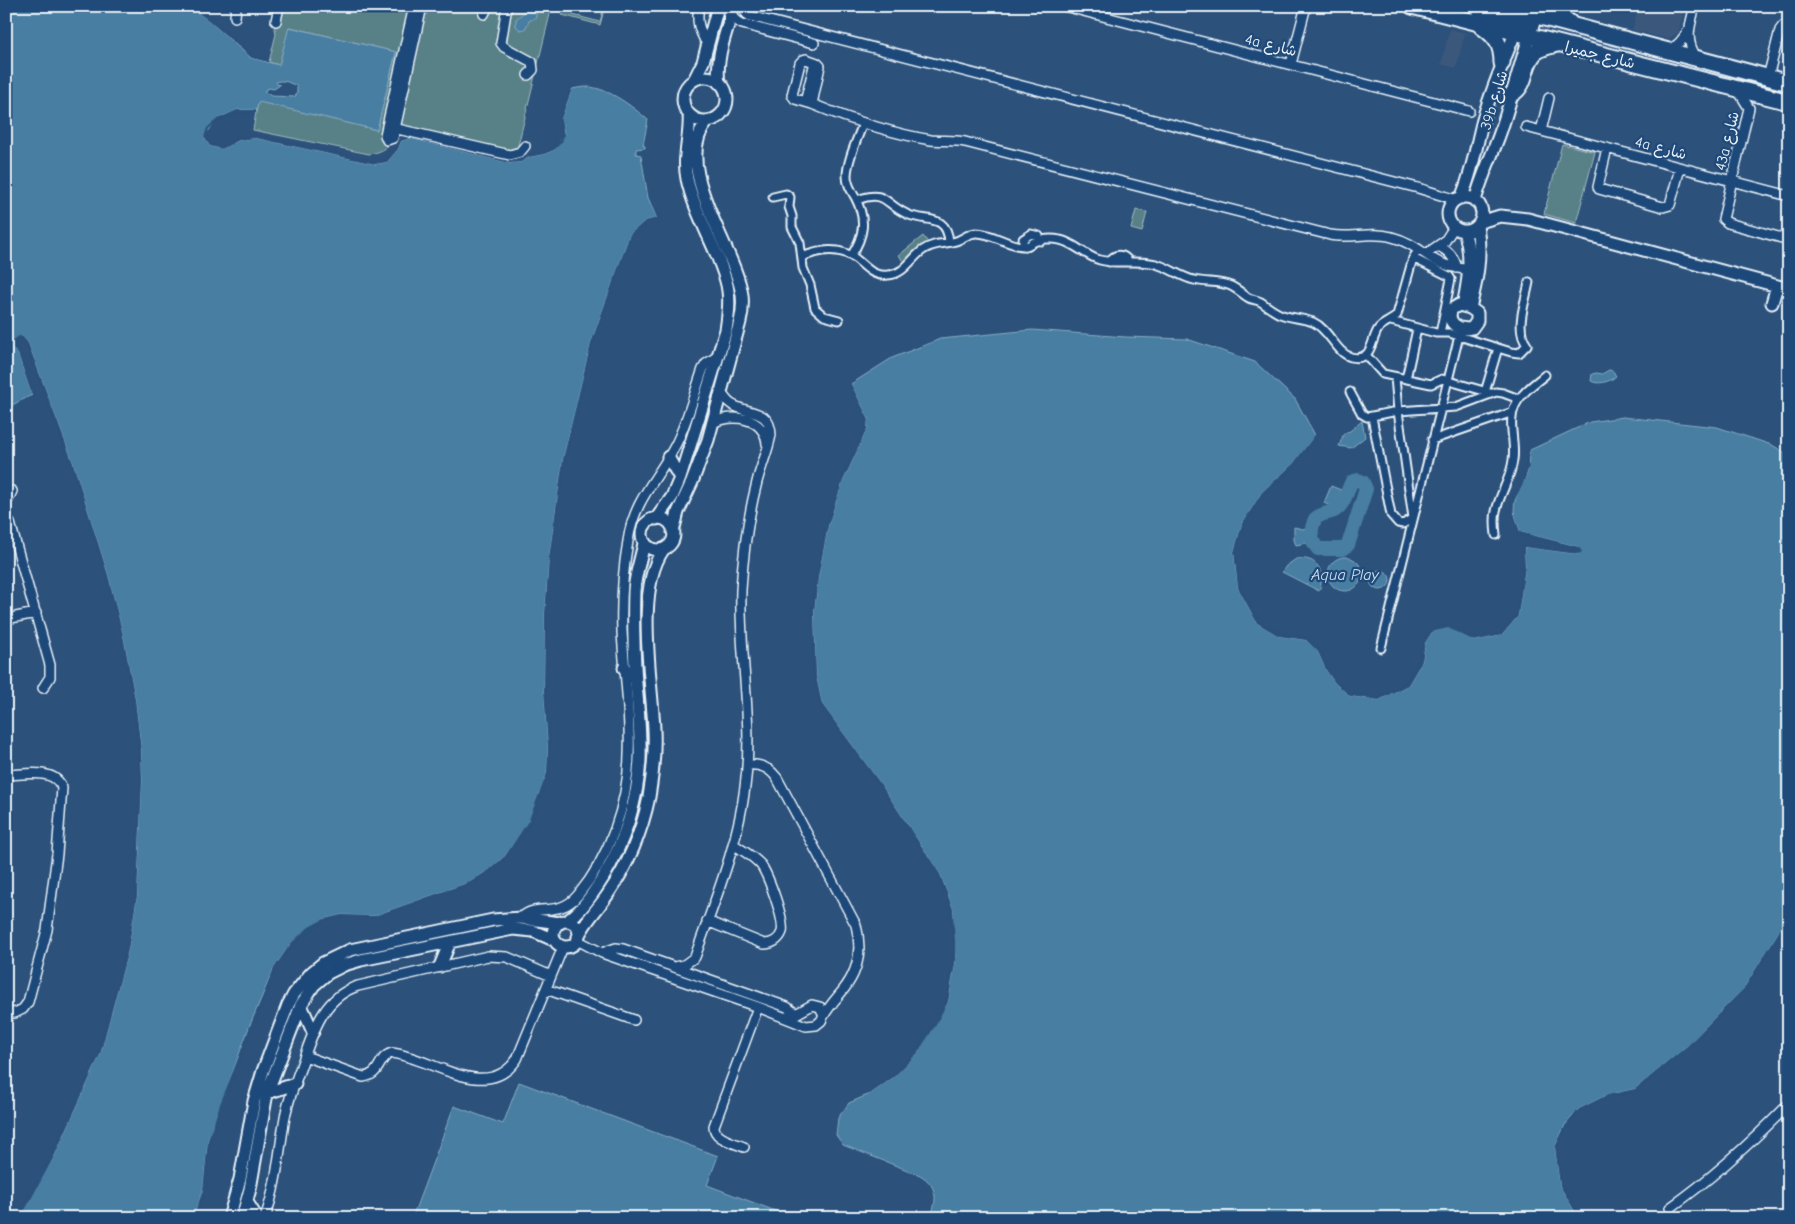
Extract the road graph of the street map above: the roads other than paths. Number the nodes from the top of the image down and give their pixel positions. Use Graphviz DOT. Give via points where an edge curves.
graph roads {
  1 [pos="236,6"];
  2 [pos="279,6"];
  3 [pos="414,6"];
  4 [pos="422,6"];
  5 [pos="507,6"];
  6 [pos="699,6"];
  7 [pos="718,6"];
  8 [pos="724,6"];
  9 [pos="742,6"];
  10 [pos="1306,6"];
  11 [pos="1412,6"];
  12 [pos="1451,6"];
  13 [pos="1499,6"];
  14 [pos="1553,6"];
  15 [pos="1695,6"];
  16 [pos="1069,7"];
  17 [pos="732,12"];
  18 [pos="235,17"];
  19 [pos="1528,20"];
  20 [pos="276,21"];
  21 [pos="1478,24"];
  22 [pos="1789,24"];
  23 [pos="1578,27"];
  24 [pos="1688,30"];
  25 [pos="816,33"];
  26 [pos="1620,38"];
  27 [pos="814,43"];
  28 [pos="707,44"];
  29 [pos="1557,44"];
  30 [pos="1664,49"];
  31 [pos="407,54"];
  32 [pos="1697,58"];
  33 [pos="812,61"];
  34 [pos="1502,63"];
  35 [pos="1291,64"];
  36 [pos="528,75"];
  37 [pos="1768,77"];
  38 [pos="694,80"];
  39 [pos="720,83"];
  40 [pos="1789,83"];
  41 [pos="1736,89"];
  42 [pos="1513,93"];
  43 [pos="1549,98"];
  44 [pos="1773,98"];
  45 [pos="1789,102"];
  46 [pos="809,103"];
  47 [pos="1749,108"];
  48 [pos="1469,112"];
  49 [pos="689,114"];
  50 [pos="708,121"];
  51 [pos="863,123"];
  52 [pos="1526,127"];
  53 [pos="1541,131"];
  54 [pos="525,146"];
  55 [pos="1607,148"];
  56 [pos="1680,168"];
  57 [pos="1731,181"];
  58 [pos="1789,196"];
  59 [pos="773,197"];
  60 [pos="1459,199"];
  61 [pos="857,200"];
  62 [pos="1478,204"];
  63 [pos="1506,215"];
  64 [pos="1478,224"];
  65 [pos="1459,229"];
  66 [pos="1789,240"];
  67 [pos="949,242"];
  68 [pos="1438,246"];
  69 [pos="1423,252"];
  70 [pos="851,256"];
  71 [pos="802,257"];
  72 [pos="1413,258"];
  73 [pos="1457,268"];
  74 [pos="1470,270"];
  75 [pos="1529,282"];
  76 [pos="1776,286"];
  77 [pos="1789,289"];
  78 [pos="1772,303"];
  79 [pos="1467,307"];
  80 [pos="839,320"];
  81 [pos="1391,321"];
  82 [pos="1417,329"];
  83 [pos="1460,332"];
  84 [pos="1440,333"];
  85 [pos="1498,348"];
  86 [pos="1366,355"];
  87 [pos="718,356"];
  88 [pos="1544,375"];
  89 [pos="1395,377"];
  90 [pos="1406,380"];
  91 [pos="1447,380"];
  92 [pos="721,392"];
  93 [pos="1350,392"];
  94 [pos="1488,393"];
  95 [pos="1519,399"];
  96 [pos="1440,408"];
  97 [pos="1398,411"];
  98 [pos="1512,412"];
  99 [pos="1372,416"];
  100 [pos="712,423"];
  101 [pos="1432,440"];
  102 [pos="768,447"];
  103 [pos="668,457"];
  104 [pos="680,478"];
  105 [pos="12,490"];
  106 [pos="6,504"];
  107 [pos="6,518"];
  108 [pos="1413,518"];
  109 [pos="656,519"];
  110 [pos="9,528"];
  111 [pos="673,532"];
  112 [pos="1496,535"];
  113 [pos="644,542"];
  114 [pos="663,550"];
  115 [pos="36,613"];
  116 [pos="6,619"];
  117 [pos="1381,648"];
  118 [pos="624,668"];
  119 [pos="636,681"];
  120 [pos="44,688"];
  121 [pos="748,765"];
  122 [pos="6,775"];
  123 [pos="733,844"];
  124 [pos="521,918"];
  125 [pos="563,922"];
  126 [pos="707,922"];
  127 [pos="578,939"];
  128 [pos="450,942"];
  129 [pos="558,943"];
  130 [pos="602,953"];
  131 [pos="695,957"];
  132 [pos="440,966"];
  133 [pos="675,967"];
  134 [pos="551,976"];
  135 [pos="702,977"];
  136 [pos="546,989"];
  137 [pos="836,998"];
  138 [pos="301,1005"];
  139 [pos="814,1005"];
  140 [pos="758,1007"];
  141 [pos="6,1011"];
  142 [pos="796,1014"];
  143 [pos="786,1017"];
  144 [pos="823,1018"];
  145 [pos="634,1020"];
  146 [pos="313,1032"];
  147 [pos="305,1056"];
  148 [pos="295,1084"];
  149 [pos="267,1093"];
  150 [pos="1789,1104"];
  151 [pos="744,1147"];
  152 [pos="247,1202"];
  153 [pos="1670,1208"];
  154 [pos="229,1218"];
  155 [pos="242,1218"];
  156 [pos="257,1218"];
  157 [pos="265,1218"];
  1 -- 18 [label="street"];
  2 -- 20 [label="street"];
  3 -- 31 [label="street"];
  4 -- 31 [label="street"];
  5 -- 36 [label="street" via="501,43 532,62 533,70"];
  6 -- 28 [label="street" via="698,26"];
  7 -- 28 [label="street"];
  8 -- 17 [label="street"];
  9 -- 25 [label="street" via="750,16"];
  10 -- 35 [label="street"];
  11 -- 21 [label="main road, شارع جميرا"];
  12 -- 19 [label="main road"];
  13 -- 19 [label="main road, شارع جميرا"];
  14 -- 23 [label="main road"];
  15 -- 24 [label="street"];
  16 -- 35 [label="street, 4a شارع"];
  17 -- 27 [label="street" via="742,24"];
  17 -- 39 [label="street" via="720,55"];
  19 -- 21 [label="main road, شارع جميرا"];
  19 -- 23 [label="main road, شارع جميرا"];
  19 -- 26 [label="main road" via="1602,41"];
  19 -- 29 [label="main road, شارع جميرا"];
  19 -- 34 [label="street, 39b شارع"];
  19 -- 42 [label="street, 39b شارع"];
  21 -- 34 [label="main road" via="1498,41"];
  22 -- 37 [label="street" via="1780,30"];
  23 -- 26 [label="main road, شارع جميرا"];
  24 -- 30 [label="street" via="1675,46"];
  24 -- 32 [label="street" via="1689,43"];
  25 -- 27 [label="street"];
  25 -- 60 [label="street"];
  26 -- 30 [label="main road, شارع جميرا"];
  27 -- 33 [label="street"];
  28 -- 38 [label="street" via="701,68"];
  29 -- 41 [label="main road, شارع جميرا"];
  29 -- 42 [label="main road" via="1541,49 1530,58 1520,86"];
  30 -- 32 [label="main road, شارع جميرا"];
  31 -- 54 [label="street" via="390,127 510,155 520,152"];
  32 -- 37 [label="main road, شارع جميرا"];
  33 -- 46 [label="street" via="819,64 820,69"];
  33 -- 46 [label="street" via="800,63 793,92 795,99"];
  34 -- 60 [label="street, 39b شارع" via="1484,115 1468,180"];
  35 -- 48 [label="street, 4a شارع"];
  37 -- 40 [label="main road, شارع جميرا"];
  38 -- 39 [label="street" via="707,78"];
  38 -- 49 [label="street" via="684,96"];
  39 -- 50 [label="street" via="727,96 726,106 720,115"];
  41 -- 44 [label="main road, شارع جميرا"];
  41 -- 47 [label="street, 43a شارع"];
  42 -- 62 [label="street, 39b شارع" via="1480,184"];
  43 -- 53 [label="street"];
  44 -- 45 [label="main road, شارع جميرا"];
  44 -- 47 [label="street, 43a شارع"];
  46 -- 51 [label="street"];
  47 -- 57 [label="street, 43a شارع"];
  49 -- 50 [label="street" via="698,120"];
  49 -- 87 [label="street" via="690,131 685,157 687,178 728,291 726,330"];
  50 -- 92 [label="street" via="700,133 695,161 743,301"];
  51 -- 61 [label="street" via="848,172 848,184"];
  51 -- 69 [label="street" via="914,136 965,142 1336,236 1385,235 1403,240"];
  52 -- 53 [label="street, 4a شارع"];
  53 -- 55 [label="street, 4a شارع"];
  55 -- 56 [label="street, 4a شارع"];
  55 -- 56 [label="street" via="1599,189 1666,207 1671,203"];
  56 -- 57 [label="street, 4a شارع"];
  57 -- 58 [label="street, 4a شارع"];
  57 -- 66 [label="street, 43a شارع" via="1724,221"];
  59 -- 71 [label="street" via="786,194 790,197 792,227 800,243"];
  60 -- 62 [label="street" via="1471,199"];
  60 -- 65 [label="street" via="1448,212 1450,222"];
  61 -- 67 [label="street" via="879,196 907,214 938,221 946,230"];
  61 -- 70 [label="street" via="863,227"];
  62 -- 63 [label="street"];
  62 -- 64 [label="street" via="1482,212"];
  63 -- 64 [label="street"];
  63 -- 76 [label="street"];
  64 -- 65 [label="street" via="1469,231"];
  64 -- 79 [label="street" via="1479,271"];
  65 -- 68 [label="street"];
  65 -- 74 [label="street" via="1469,250"];
  67 -- 70 [label="street" via="927,247 904,269 892,275 873,273"];
  67 -- 86 [label="street" via="980,233 1023,246 1056,239 1068,242 1093,258 1109,262 1157,264 1194,280 1230,286 1281,314 1318,325 1346,355 1353,358"];
  68 -- 69 [label="street"];
  68 -- 73 [label="street" via="1449,252"];
  69 -- 72 [label="street"];
  69 -- 73 [label="street"];
  70 -- 71 [label="street" via="840,251 822,250"];
  71 -- 80 [label="street" via="815,308 824,316"];
  72 -- 81 [label="street" via="1398,311"];
  72 -- 84 [label="street" via="1451,279"];
  73 -- 74 [label="street"];
  74 -- 79 [label="street"];
  75 -- 85 [label="street" via="1521,330 1527,344 1515,354"];
  76 -- 77 [label="street"];
  76 -- 78 [label="street"];
  79 -- 83 [label="street" via="1476,313 1477,321 1472,328"];
  79 -- 83 [label="street" via="1455,307 1450,313 1451,322"];
  81 -- 82 [label="street"];
  81 -- 86 [label="street" via="1376,332 1374,344"];
  82 -- 84 [label="street"];
  82 -- 90 [label="street"];
  83 -- 84 [label="street"];
  83 -- 85 [label="street"];
  83 -- 91 [label="street"];
  85 -- 94 [label="street"];
  86 -- 89 [label="street" via="1380,372"];
  87 -- 103 [label="street" via="703,369 683,428"];
  87 -- 104 [label="street"];
  88 -- 95 [label="street"];
  89 -- 90 [label="street"];
  89 -- 97 [label="street"];
  90 -- 91 [label="street" via="1431,384"];
  91 -- 94 [label="street"];
  91 -- 96 [label="street"];
  92 -- 100 [label="street"];
  92 -- 102 [label="street" via="731,404 765,418 772,435"];
  93 -- 99 [label="street" via="1362,414"];
  94 -- 95 [label="street" via="1502,393"];
  94 -- 96 [label="street" via="1456,407"];
  95 -- 98 [label="street"];
  96 -- 97 [label="street"];
  96 -- 101 [label="street"];
  97 -- 99 [label="street"];
  97 -- 108 [label="street"];
  98 -- 101 [label="street"];
  98 -- 112 [label="street" via="1514,460 1496,510"];
  99 -- 108 [label="street" via="1391,515 1403,524"];
  100 -- 102 [label="street" via="730,417 755,423 763,429"];
  100 -- 111 [label="street"];
  101 -- 108 [label="street"];
  102 -- 121 [label="street" via="750,517 742,590"];
  103 -- 104 [label="street"];
  103 -- 118 [label="street" via="642,497 630,529 622,608"];
  104 -- 109 [label="street" via="672,497"];
  105 -- 106 [label="street"];
  107 -- 110 [label="street"];
  108 -- 117 [label="street"];
  109 -- 111 [label="street" via="667,522"];
  109 -- 113 [label="street" via="644,528"];
  110 -- 115 [label="street"];
  111 -- 114 [label="street" via="672,542"];
  113 -- 114 [label="street" via="651,549"];
  113 -- 119 [label="street" via="634,591"];
  114 -- 127 [label="street" via="652,575 648,614 655,748 646,811 623,869 608,895 584,925"];
  115 -- 116 [label="street"];
  115 -- 120 [label="street" via="51,669"];
  118 -- 119 [label="street"];
  118 -- 124 [label="street" via="629,757 623,801 610,839 574,900 558,909 532,911"];
  119 -- 125 [label="street" via="640,759 627,824 602,879 577,914"];
  121 -- 123 [label="street"];
  121 -- 137 [label="street" via="768,768 777,778 856,925 859,941 857,964 848,985"];
  122 -- 141 [label="street" via="51,775 62,788 57,854 42,953 26,1006 19,1011"];
  123 -- 126 [label="street"];
  123 -- 126 [label="street" via="757,861 767,876 782,924 781,933 776,940 764,944"];
  124 -- 125 [label="street"];
  124 -- 154 [label="street" via="492,920 350,950 311,973 288,1006 263,1071"];
  125 -- 127 [label="street" via="576,927"];
  125 -- 129 [label="street" via="554,930"];
  126 -- 131 [label="street"];
  127 -- 129 [label="street" via="570,946"];
  127 -- 130 [label="street"];
  128 -- 129 [label="street" via="513,929 534,931"];
  128 -- 132 [label="street"];
  128 -- 138 [label="street" via="344,965 314,985"];
  129 -- 134 [label="street"];
  130 -- 133 [label="street" via="623,948"];
  130 -- 140 [label="street"];
  131 -- 133 [label="street"];
  131 -- 135 [label="street"];
  132 -- 134 [label="street" via="501,956"];
  132 -- 146 [label="street" via="351,988 328,1007"];
  133 -- 135 [label="street"];
  134 -- 136 [label="street"];
  135 -- 142 [label="street" via="787,1007"];
  136 -- 145 [label="street"];
  136 -- 147 [label="street" via="518,1059 498,1075 461,1076 392,1053 385,1056 375,1073 363,1077"];
  137 -- 139 [label="street"];
  137 -- 144 [label="street"];
  138 -- 146 [label="street"];
  138 -- 149 [label="street"];
  139 -- 142 [label="street"];
  139 -- 144 [label="street" via="822,1010"];
  140 -- 143 [label="street"];
  140 -- 151 [label="street" via="714,1126 717,1135"];
  142 -- 143 [label="street"];
  143 -- 144 [label="street" via="809,1026"];
  146 -- 147 [label="street"];
  147 -- 148 [label="street"];
  148 -- 149 [label="street"];
  148 -- 157 [label="street" via="285,1117 272,1196"];
  149 -- 152 [label="street"];
  150 -- 153 [label="street" via="1713,1176"];
  152 -- 155 [label="street"];
  152 -- 156 [label="street"];
}
